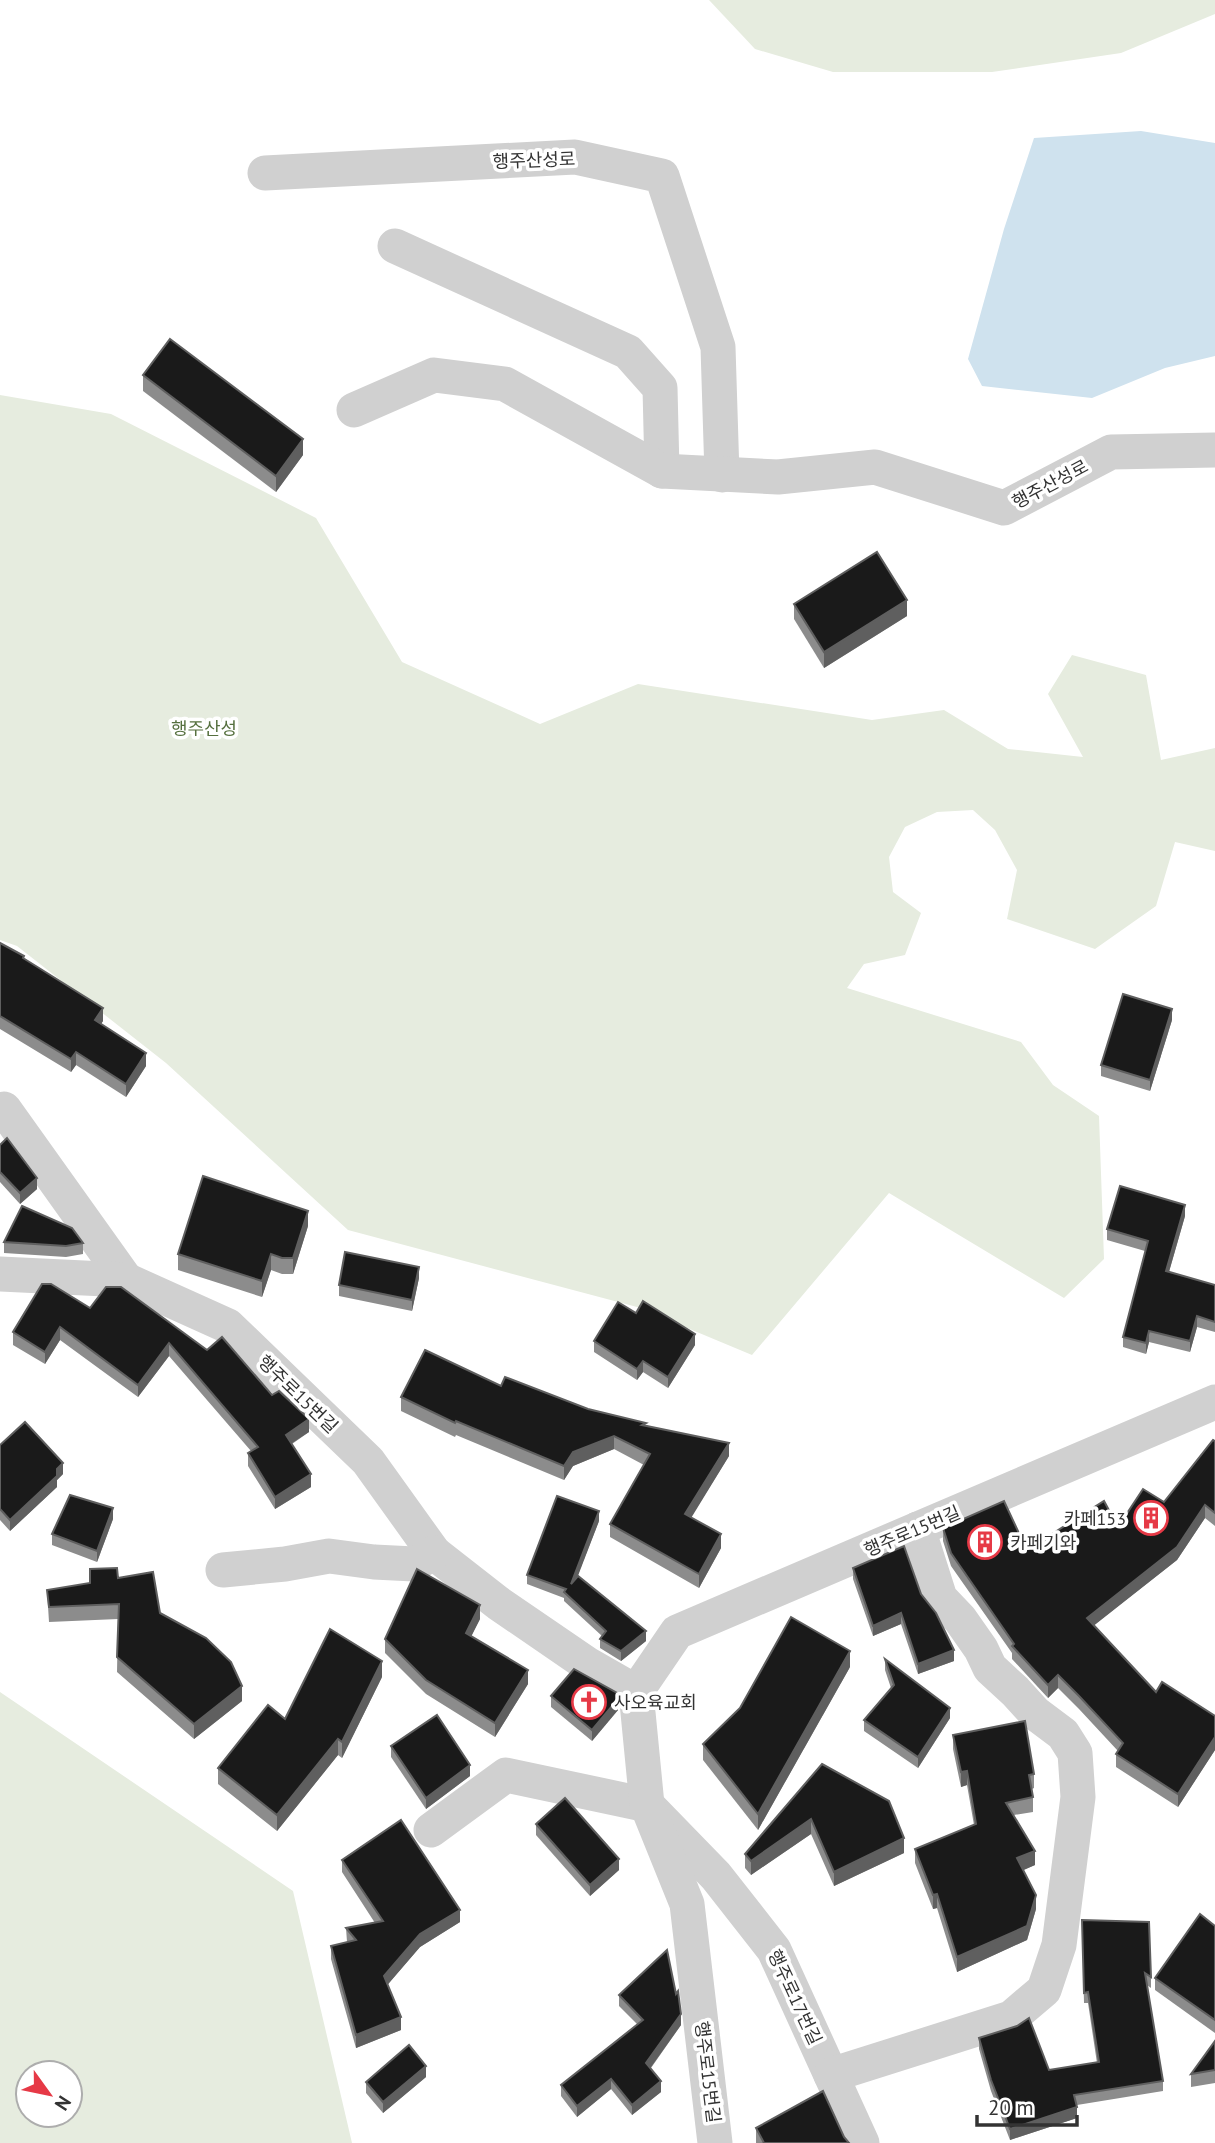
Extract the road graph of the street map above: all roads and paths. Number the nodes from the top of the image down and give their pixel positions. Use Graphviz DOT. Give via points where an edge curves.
graph roads {
  1 [pos="265,173"];
  2 [pos="396,246"];
  3 [pos="354,410"];
  4 [pos="1215,450"];
  5 [pos="662,471"];
  6 [pos="722,475"];
  7 [pos="4,1109"];
  8 [pos="0,1274"];
  9 [pos="126,1280"];
  10 [pos="1215,1402"];
  11 [pos="918,1529"];
  12 [pos="434,1553"];
  13 [pos="223,1570"];
  14 [pos="636,1692"];
  15 [pos="647,1804"];
  16 [pos="431,1830"];
  17 [pos="831,2075"];
  18 [pos="713,2141"];
  19 [pos="862,2143"];
  1 -- 6 [label="street, 행주산성로" via="575,156 662,176 718,347"];
  2 -- 5 [label="street" via="628,352 660,388"];
  3 -- 5 [label="street, 행주산성로" via="434,375 505,384"];
  4 -- 6 [label="street, 행주산성로" via="1111,452 1004,508 875,467 778,477"];
  5 -- 6 [label="street, 행주산성로"];
  7 -- 9 [label="street"];
  8 -- 9 [label="street, 행주로15번길"];
  9 -- 12 [label="street, 행주로15번길" via="228,1326 368,1461"];
  10 -- 11 [label="street, 행주로15번길"];
  11 -- 14 [label="street, 행주로15번길" via="677,1632"];
  11 -- 17 [label="street" via="940,1598 960,1619 990,1668 1063,1734 1075,1753 1078,1797 1059,1945 1044,1990 1011,2018"];
  12 -- 13 [label="street" via="414,1564 329,1556"];
  12 -- 14 [label="street, 행주로15번길" via="531,1626"];
  14 -- 15 [label="street, 행주로15번길"];
  15 -- 16 [label="street" via="506,1774"];
  15 -- 17 [label="street, 행주로17번길" via="716,1876 775,1950"];
  15 -- 18 [label="street, 행주로15번길" via="687,1904"];
  17 -- 19 [label="street, 행주로17번길"];
}
